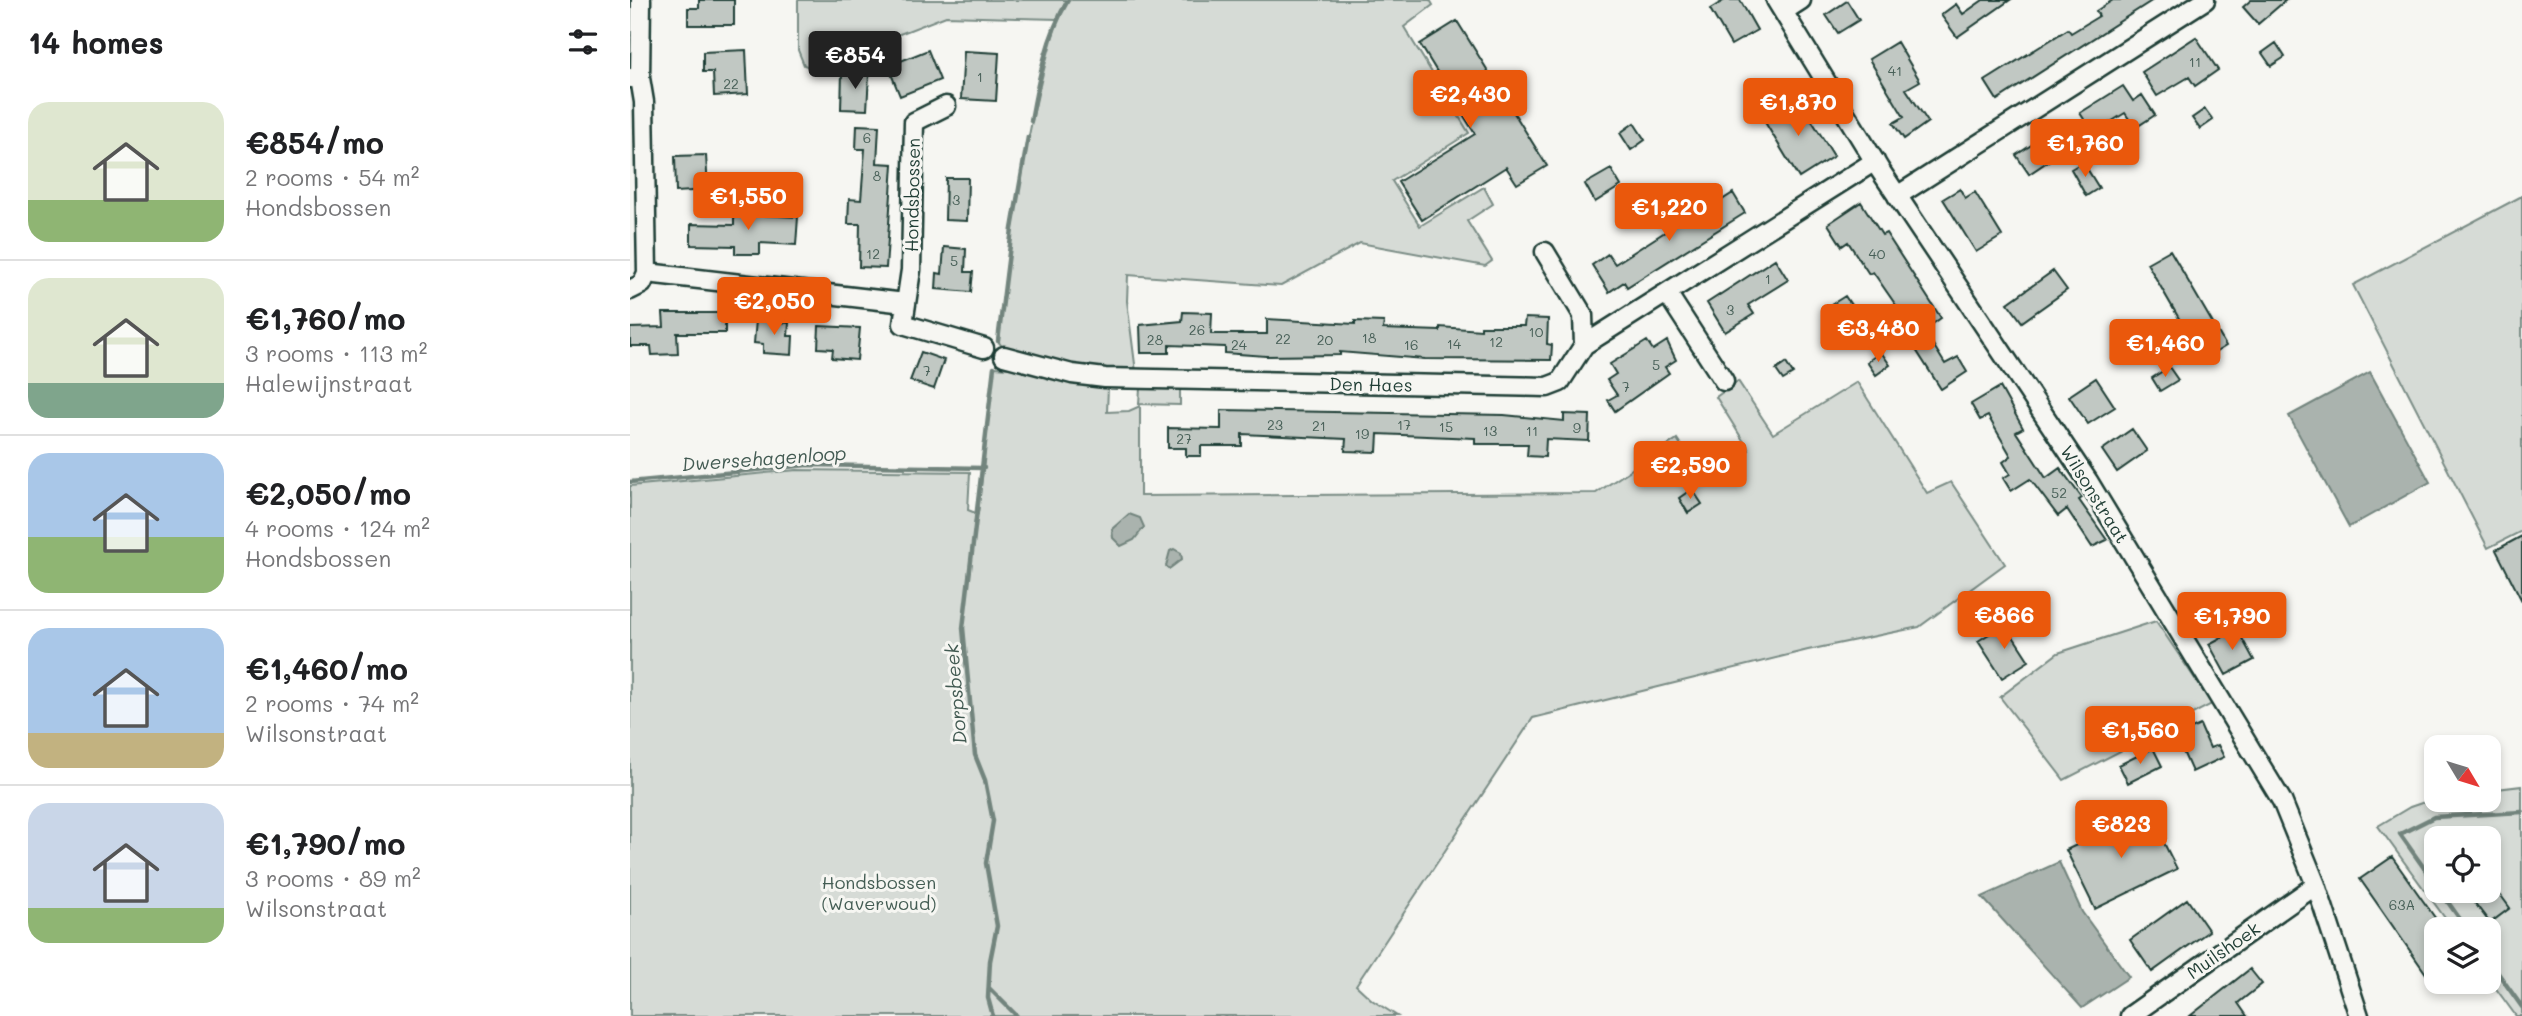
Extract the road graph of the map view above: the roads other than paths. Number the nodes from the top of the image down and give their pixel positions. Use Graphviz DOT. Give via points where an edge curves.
graph roads {
  1 [pos="641,0"];
  2 [pos="1801,0"];
  3 [pos="2205,0"];
  4 [pos="1780,6"];
  5 [pos="635,78"];
  6 [pos="946,106"];
  7 [pos="1875,161"];
  8 [pos="1898,196"];
  9 [pos="1545,252"];
  10 [pos="648,273"];
  11 [pos="630,290"];
  12 [pos="1667,293"];
  13 [pos="905,303"];
  14 [pos="1584,345"];
  15 [pos="984,348"];
  16 [pos="1004,356"];
  17 [pos="1724,381"];
  18 [pos="2316,885"];
  19 [pos="2130,1016"];
  20 [pos="2358,1016"];
  1 -- 5 [label="street"];
  2 -- 4 [label="street"];
  3 -- 8 [label="street"];
  4 -- 7 [label="street, Wilsonstraat"];
  5 -- 10 [label="street" via="644,102"];
  6 -- 13 [label="street, Hondsbossen" via="914,122 911,270"];
  7 -- 8 [label="street, Wilsonstraat"];
  7 -- 12 [label="street, Den Haes"];
  8 -- 18 [label="street, Wilsonstraat" via="2088,481 2166,608 2282,802"];
  9 -- 14 [label="street" via="1583,315"];
  10 -- 11 [label="street" via="642,284"];
  10 -- 13 [label="street"];
  12 -- 14 [label="street, Den Haes"];
  12 -- 17 [label="street"];
  13 -- 15 [label="street" via="903,324"];
  14 -- 16 [label="street, Den Haes" via="1560,382 1547,387 1137,380 1072,374"];
  18 -- 19 [label="street, Muilshoek"];
  18 -- 20 [label="street, Wilsonstraat"];
}
